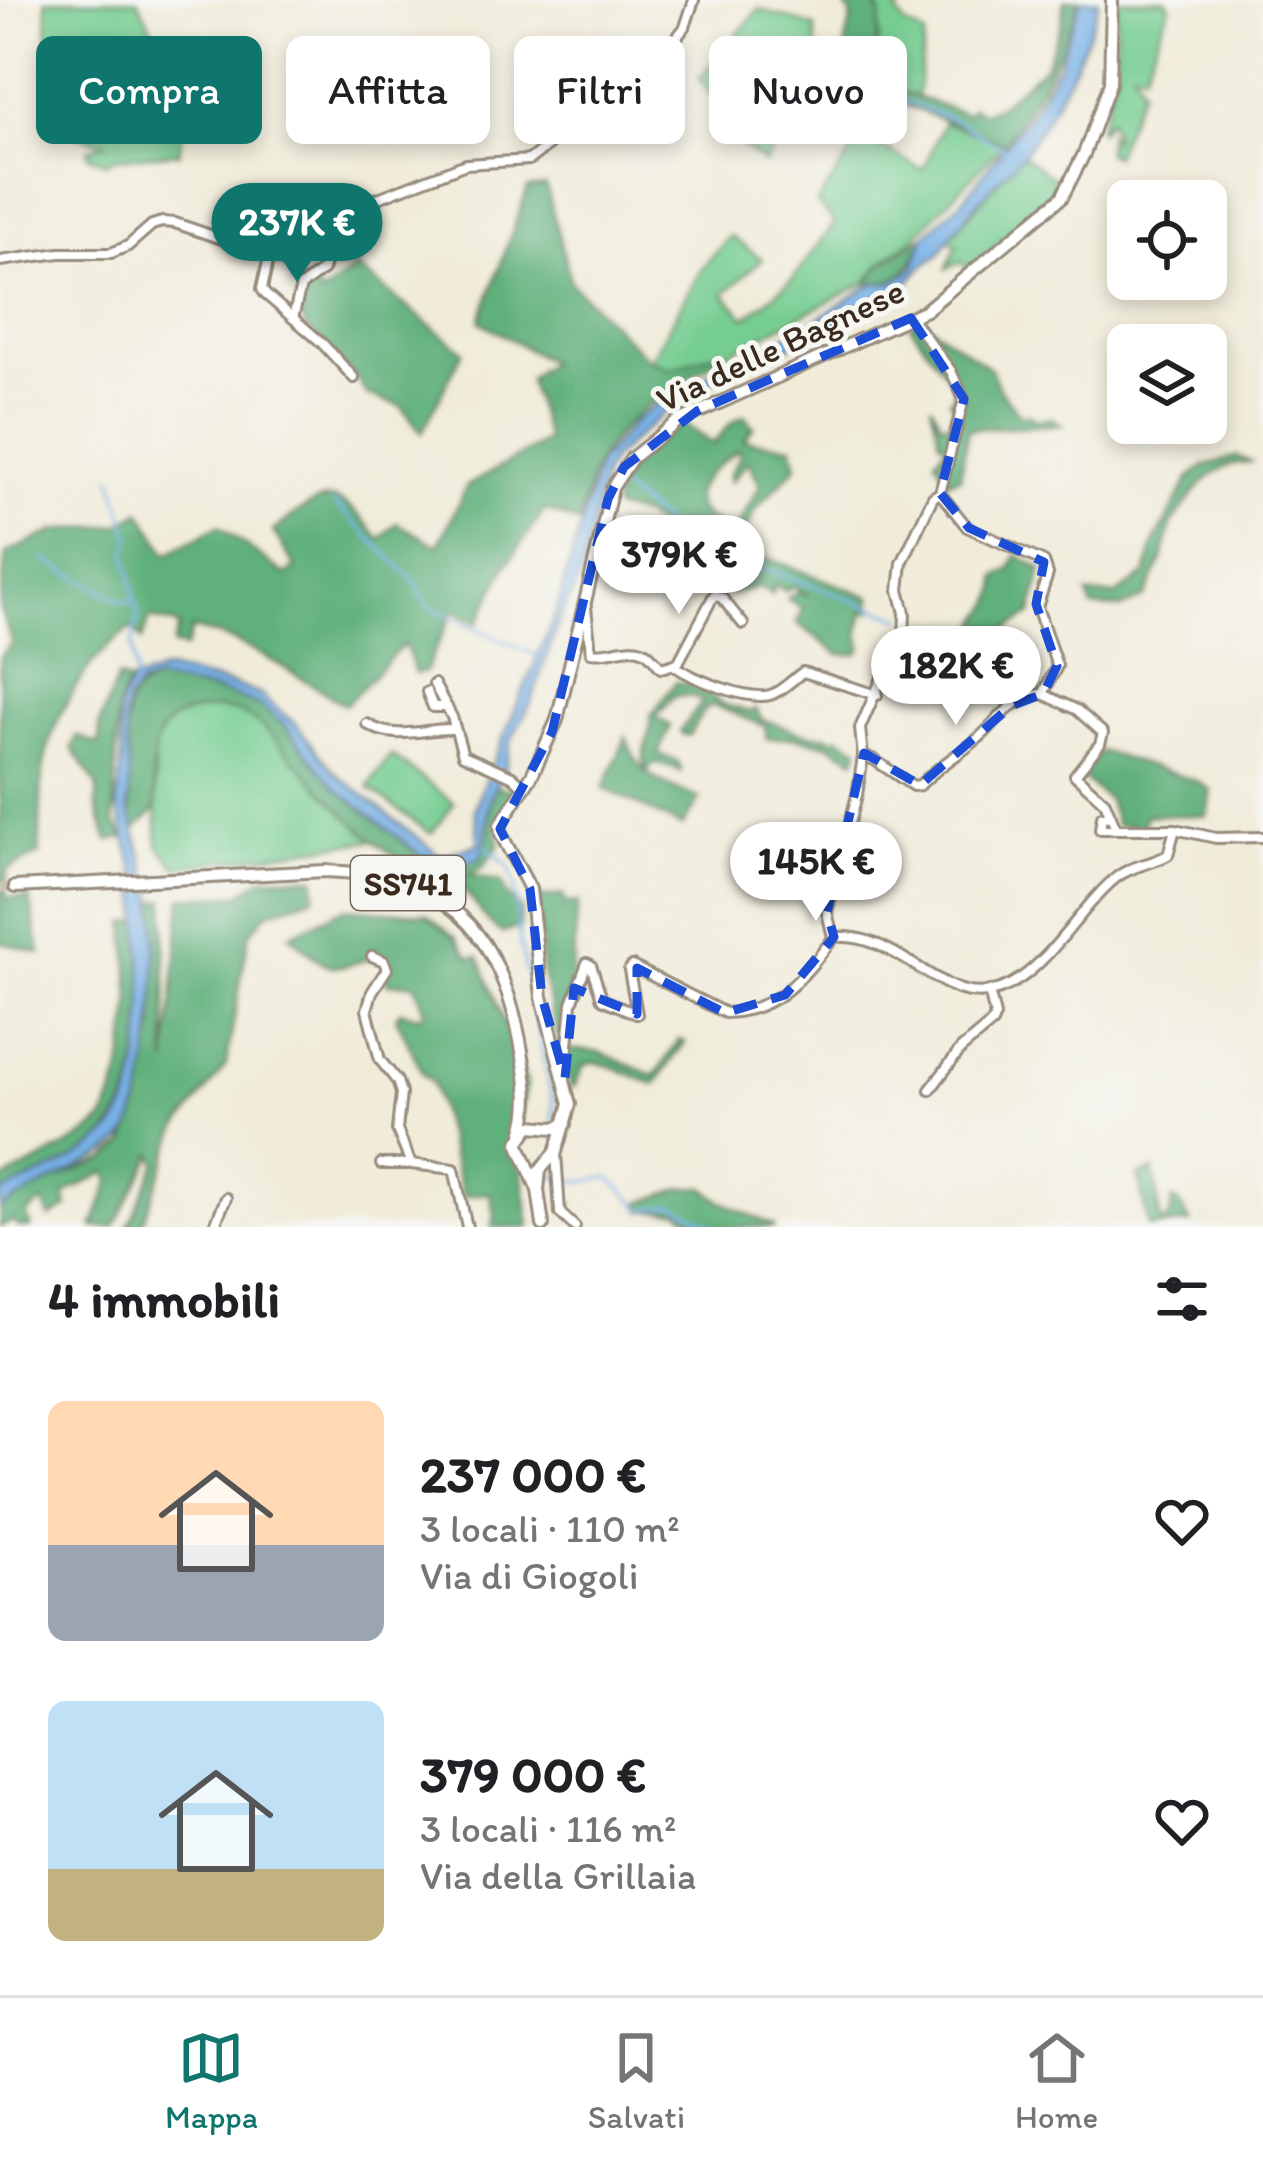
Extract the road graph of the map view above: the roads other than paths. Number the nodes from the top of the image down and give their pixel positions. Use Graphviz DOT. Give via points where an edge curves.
graph roads {
  1 [pos="694,0"];
  2 [pos="1112,0"];
  3 [pos="219,238"];
  4 [pos="310,248"];
  5 [pos="329,248"];
  6 [pos="269,257"];
  7 [pos="0,261"];
  8 [pos="293,318"];
  9 [pos="911,318"];
  10 [pos="354,378"];
  11 [pos="940,494"];
  12 [pos="585,600"];
  13 [pos="743,624"];
  14 [pos="675,666"];
  15 [pos="430,688"];
  16 [pos="1043,694"];
  17 [pos="878,695"];
  18 [pos="367,724"];
  19 [pos="453,729"];
  20 [pos="863,758"];
  21 [pos="525,788"];
  22 [pos="1175,829"];
  23 [pos="1263,837"];
  24 [pos="15,887"];
  25 [pos="833,938"];
  26 [pos="372,956"];
  27 [pos="989,991"];
  28 [pos="565,1078"];
  29 [pos="527,1083"];
  30 [pos="930,1090"];
  31 [pos="565,1124"];
  32 [pos="548,1127"];
  33 [pos="523,1131"];
  34 [pos="524,1159"];
  35 [pos="411,1164"];
  36 [pos="555,1164"];
  37 [pos="381,1165"];
  38 [pos="538,1190"];
  39 [pos="226,1198"];
  40 [pos="543,1225"];
  41 [pos="214,1227"];
  42 [pos="466,1227"];
  43 [pos="575,1227"];
  1 -- 3 [label="street" via="658,62 530,160 466,164 360,205 331,198 321,217 271,220"];
  2 -- 9 [label="main road, Via delle Bagnese" via="1110,83 1066,192"];
  3 -- 6 [label="street"];
  3 -- 7 [label="street" via="162,222 111,253"];
  4 -- 6 [label="street" via="291,264"];
  5 -- 8 [label="street" via="323,270 301,286"];
  6 -- 8 [label="street" via="262,289"];
  8 -- 10 [label="street"];
  9 -- 11 [label="street" via="964,399"];
  9 -- 12 [label="main road, Via delle Bagnese" via="697,411 650,442 612,488"];
  11 -- 16 [label="street" via="968,526 1044,562 1048,574 1036,607 1058,666"];
  11 -- 17 [label="street" via="902,563 905,633"];
  12 -- 14 [label="street" via="591,652 637,649 658,667"];
  12 -- 21 [label="main road, Via delle Bagnese" via="557,720"];
  13 -- 14 [label="street" via="714,595"];
  14 -- 17 [label="street" via="701,682 758,695 772,695 803,672"];
  15 -- 19 [label="street"];
  16 -- 20 [label="street" via="1011,706 920,785"];
  16 -- 22 [label="street" via="1103,733 1075,775 1105,802 1110,817 1102,816 1100,829"];
  17 -- 20 [label="street" via="860,728"];
  18 -- 19 [label="street" via="401,734"];
  19 -- 21 [label="street" via="463,754"];
  20 -- 25 [label="street" via="827,912"];
  21 -- 28 [label="main road, Via delle Bagnese" via="500,829 530,890 542,997"];
  22 -- 23 [label="street"];
  22 -- 27 [label="street" via="1165,857 1118,877 1024,976"];
  24 -- 29 [label="main road, SS741" via="371,872 422,888 470,926 500,969"];
  25 -- 27 [label="street" via="865,937 957,989"];
  25 -- 28 [label="street" via="785,994 738,1012 725,1013 632,966 634,1014 602,999 587,963 572,1003"];
  26 -- 35 [label="street" via="387,969 367,1010 380,1060 397,1081 397,1130"];
  27 -- 30 [label="street" via="992,1023"];
  28 -- 31 [label="main road, Via delle Bagnese"];
  29 -- 32 [label="main road, SS741"];
  29 -- 33 [label="main road, SS741"];
  31 -- 32 [label="main road"];
  31 -- 36 [label="main road, Via delle Bagnese"];
  32 -- 33 [label="main road"];
  32 -- 36 [label="main road, SS741"];
  33 -- 34 [label="main road, SS741"];
  34 -- 36 [label="main road"];
  34 -- 38 [label="main road, SS741"];
  35 -- 37 [label="street"];
  35 -- 42 [label="street" via="454,1169"];
  36 -- 38 [label="main road, SS741"];
  36 -- 43 [label="street" via="560,1213"];
  38 -- 40 [label="main road, SS741"];
  39 -- 41 [label="street"];
}
